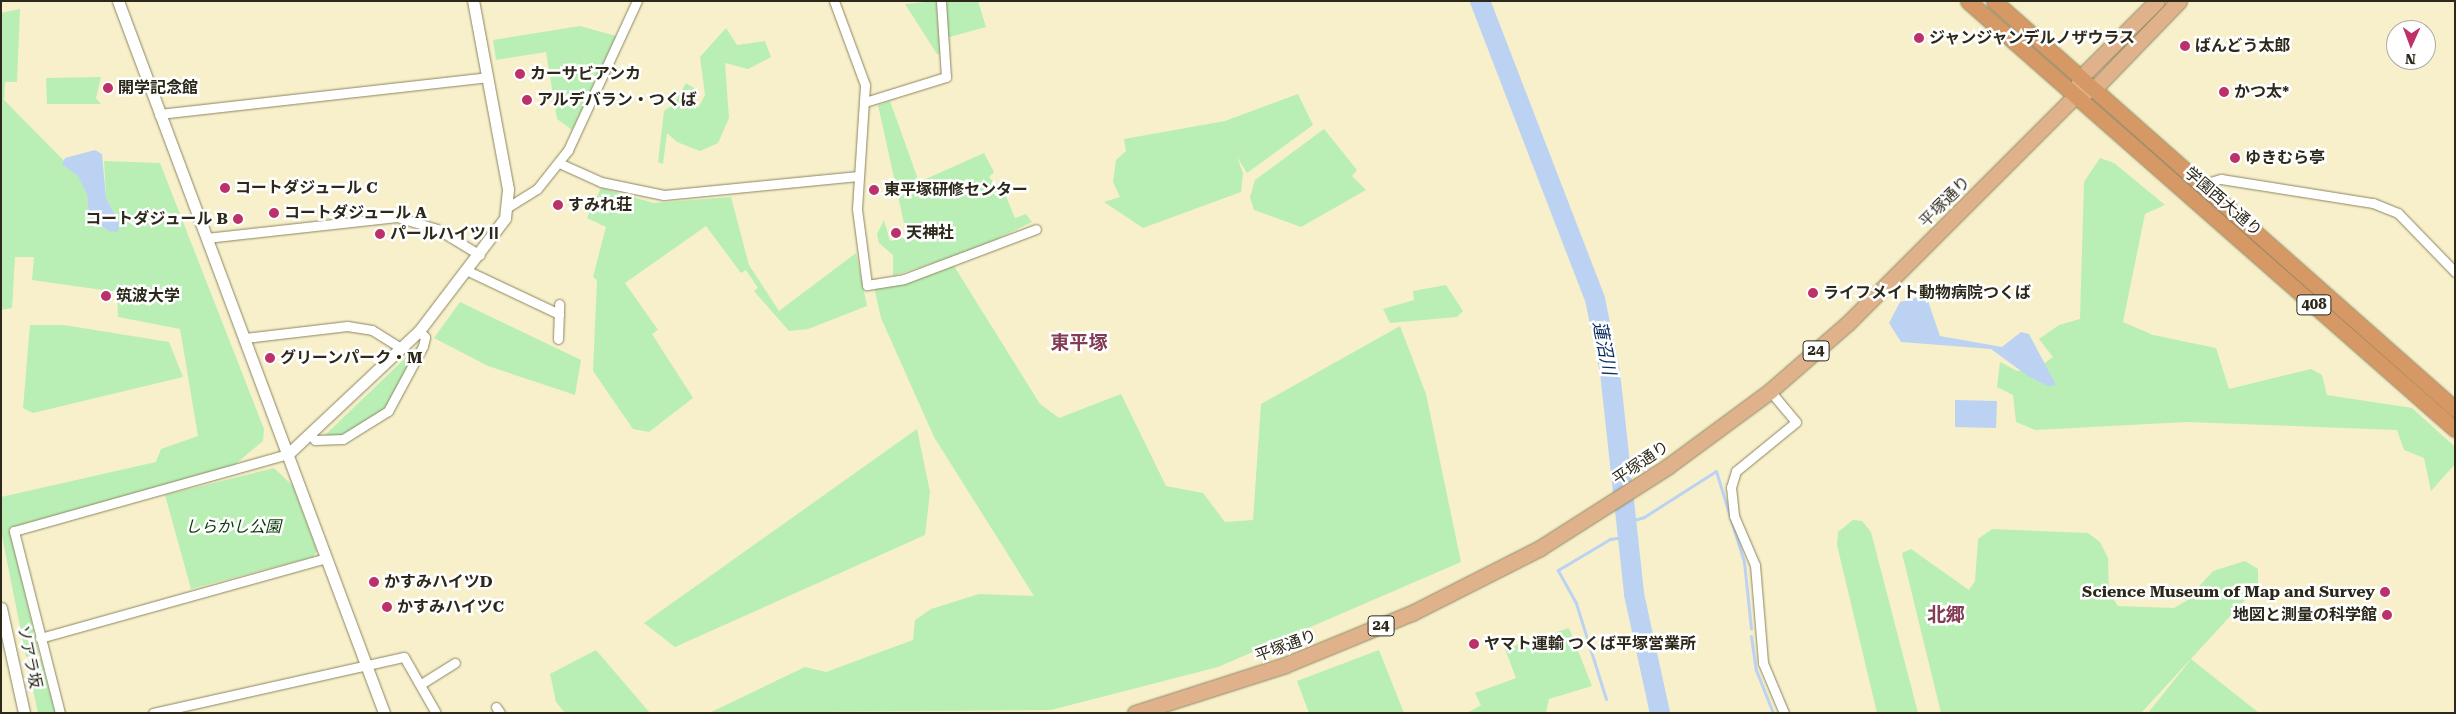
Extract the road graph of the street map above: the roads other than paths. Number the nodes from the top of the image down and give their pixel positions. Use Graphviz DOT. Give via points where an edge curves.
graph roads {
  1 [pos="118,1"];
  2 [pos="473,1"];
  3 [pos="637,1"];
  4 [pos="834,1"];
  5 [pos="941,1"];
  6 [pos="1968,1"];
  7 [pos="1994,1"];
  8 [pos="2157,1"];
  9 [pos="2179,1"];
  10 [pos="487,77"];
  11 [pos="2081,77"];
  12 [pos="2095,88"];
  13 [pos="2074,96"];
  14 [pos="865,102"];
  15 [pos="159,114"];
  16 [pos="559,163"];
  17 [pos="858,176"];
  18 [pos="2203,184"];
  19 [pos="508,207"];
  20 [pos="1036,229"];
  21 [pos="206,238"];
  22 [pos="480,255"];
  23 [pos="468,270"];
  24 [pos="2455,272"];
  25 [pos="419,330"];
  26 [pos="245,338"];
  27 [pos="558,339"];
  28 [pos="401,348"];
  29 [pos="1770,391"];
  30 [pos="2455,409"];
  31 [pos="2455,429"];
  32 [pos="310,434"];
  33 [pos="288,454"];
  34 [pos="326,558"];
  35 [pos="1,608"];
  36 [pos="40,638"];
  37 [pos="455,663"];
  38 [pos="366,665"];
  39 [pos="421,684"];
  40 [pos="24,713"];
  41 [pos="60,713"];
  42 [pos="153,713"];
  43 [pos="384,713"];
  44 [pos="436,713"];
  45 [pos="1134,713"];
  46 [pos="1784,713"];
  1 -- 15 [label="street"];
  2 -- 10 [label="street"];
  3 -- 16 [label="street"];
  4 -- 14 [label="street" via="855,51"];
  5 -- 14 [label="street" via="946,77"];
  6 -- 13 [label="highway, 学園西大通り / 408"];
  7 -- 11 [label="highway, 学園西大通り / 408"];
  8 -- 11 [label="main road, 24"];
  9 -- 12 [label="main road, 24"];
  10 -- 15 [label="street"];
  10 -- 19 [label="street"];
  11 -- 12 [label="highway, 学園西大通り / 408"];
  11 -- 13 [label="main road, 平塚通り / 24"];
  12 -- 13 [label="main road, 平塚通り / 24"];
  12 -- 18 [label="highway, 学園西大通り / 408"];
  13 -- 29 [label="main road, 平塚通り / 24" via="1848,323"];
  13 -- 31 [label="highway, 学園西大通り / 408"];
  14 -- 17 [label="street"];
  15 -- 21 [label="street"];
  16 -- 17 [label="street" via="610,185 664,195"];
  16 -- 19 [label="street" via="523,201"];
  17 -- 20 [label="street" via="867,285 904,279"];
  18 -- 24 [label="street" via="2221,179 2374,203 2398,214"];
  18 -- 30 [label="highway, 学園西大通り / 408"];
  19 -- 22 [label="street"];
  21 -- 22 [label="street" via="397,217 437,228"];
  21 -- 26 [label="street"];
  22 -- 23 [label="street"];
  23 -- 25 [label="street"];
  23 -- 27 [label="street" via="559,309"];
  25 -- 28 [label="street"];
  25 -- 32 [label="street" via="425,338 423,346 388,411 343,439 315,440"];
  26 -- 28 [label="street" via="347,326 372,330"];
  26 -- 33 [label="street"];
  28 -- 32 [label="street"];
  29 -- 45 [label="main road, 平塚通り / 24" via="1612,504 1540,548 1412,613 1285,665"];
  29 -- 46 [label="street" via="1796,422 1736,472 1730,487 1734,516 1755,565 1763,663"];
  32 -- 33 [label="street"];
  33 -- 34 [label="street"];
  33 -- 36 [label="street" via="14,531"];
  34 -- 36 [label="street"];
  34 -- 38 [label="street"];
  35 -- 40 [label="street, ソアラ坂"];
  36 -- 41 [label="street"];
  37 -- 39 [label="street"];
  38 -- 39 [label="street" via="404,657"];
  38 -- 42 [label="street"];
  38 -- 43 [label="street"];
  39 -- 44 [label="street"];
}
